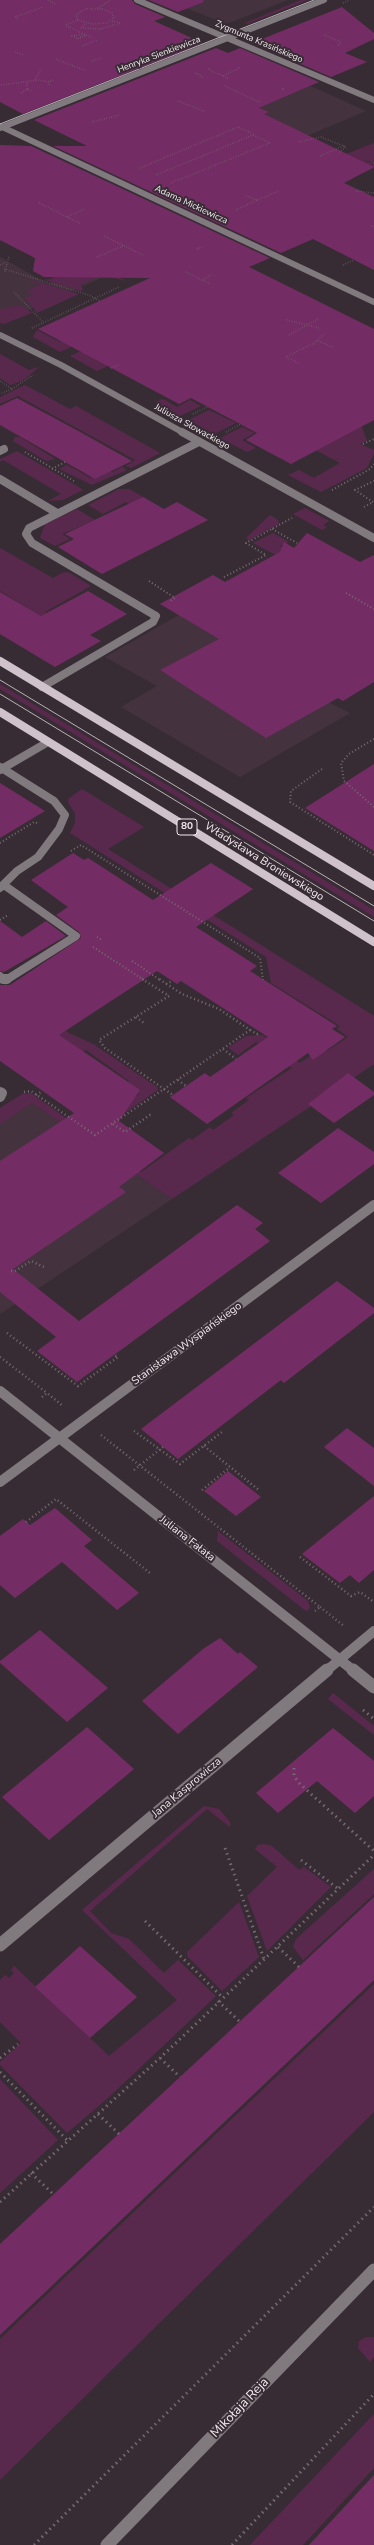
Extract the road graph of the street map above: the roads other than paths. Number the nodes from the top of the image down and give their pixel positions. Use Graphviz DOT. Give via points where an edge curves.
graph roads {
  1 [pos="137,0"];
  2 [pos="324,0"];
  3 [pos="227,38"];
  4 [pos="374,100"];
  5 [pos="0,127"];
  6 [pos="374,302"];
  7 [pos="0,335"];
  8 [pos="200,442"];
  9 [pos="0,479"];
  10 [pos="57,513"];
  11 [pos="374,538"];
  12 [pos="0,661"];
  13 [pos="42,686"];
  14 [pos="0,712"];
  15 [pos="48,742"];
  16 [pos="1,768"];
  17 [pos="374,886"];
  18 [pos="2,887"];
  19 [pos="374,942"];
  20 [pos="0,976"];
  21 [pos="374,1205"];
  22 [pos="0,1391"];
  23 [pos="59,1438"];
  24 [pos="0,1482"];
  25 [pos="374,1631"];
  26 [pos="340,1659"];
  27 [pos="374,1687"];
  28 [pos="0,1946"];
  29 [pos="374,2270"];
  30 [pos="107,2545"];
  1 -- 3 [label="street, Zygmunta Krasińskiego"];
  2 -- 3 [label="street, Henryka Sienkiewicza"];
  3 -- 4 [label="street, Zygmunta Krasińskiego"];
  3 -- 5 [label="street, Henryka Sienkiewicza"];
  5 -- 6 [label="street, Adama Mickiewicza"];
  7 -- 8 [label="street, Juliusza Słowackiego" via="61,365"];
  8 -- 10 [label="street"];
  8 -- 11 [label="street, Juliusza Słowackiego"];
  9 -- 10 [label="street"];
  10 -- 13 [label="street" via="29,528 26,534 32,543 156,616 155,619"];
  12 -- 13 [label="main road"];
  13 -- 17 [label="main road"];
  14 -- 15 [label="main road, Władysława Broniewskiego / 80"];
  15 -- 16 [label="street"];
  15 -- 19 [label="main road, Władysława Broniewskiego / 80"];
  16 -- 18 [label="street" via="54,801 65,815 59,829 40,854 17,871"];
  18 -- 20 [label="street" via="76,936 5,980"];
  21 -- 23 [label="street, Stanisława Wyspiańskiego"];
  22 -- 23 [label="street, Juliana Fałata"];
  23 -- 24 [label="street, Stanisława Wyspiańskiego"];
  23 -- 26 [label="street, Juliana Fałata"];
  25 -- 26 [label="street, Jana Kasprowicza"];
  26 -- 27 [label="street, Juliana Fałata"];
  26 -- 28 [label="street, Jana Kasprowicza"];
  29 -- 30 [label="street, Mikołaja Reja"];
}
